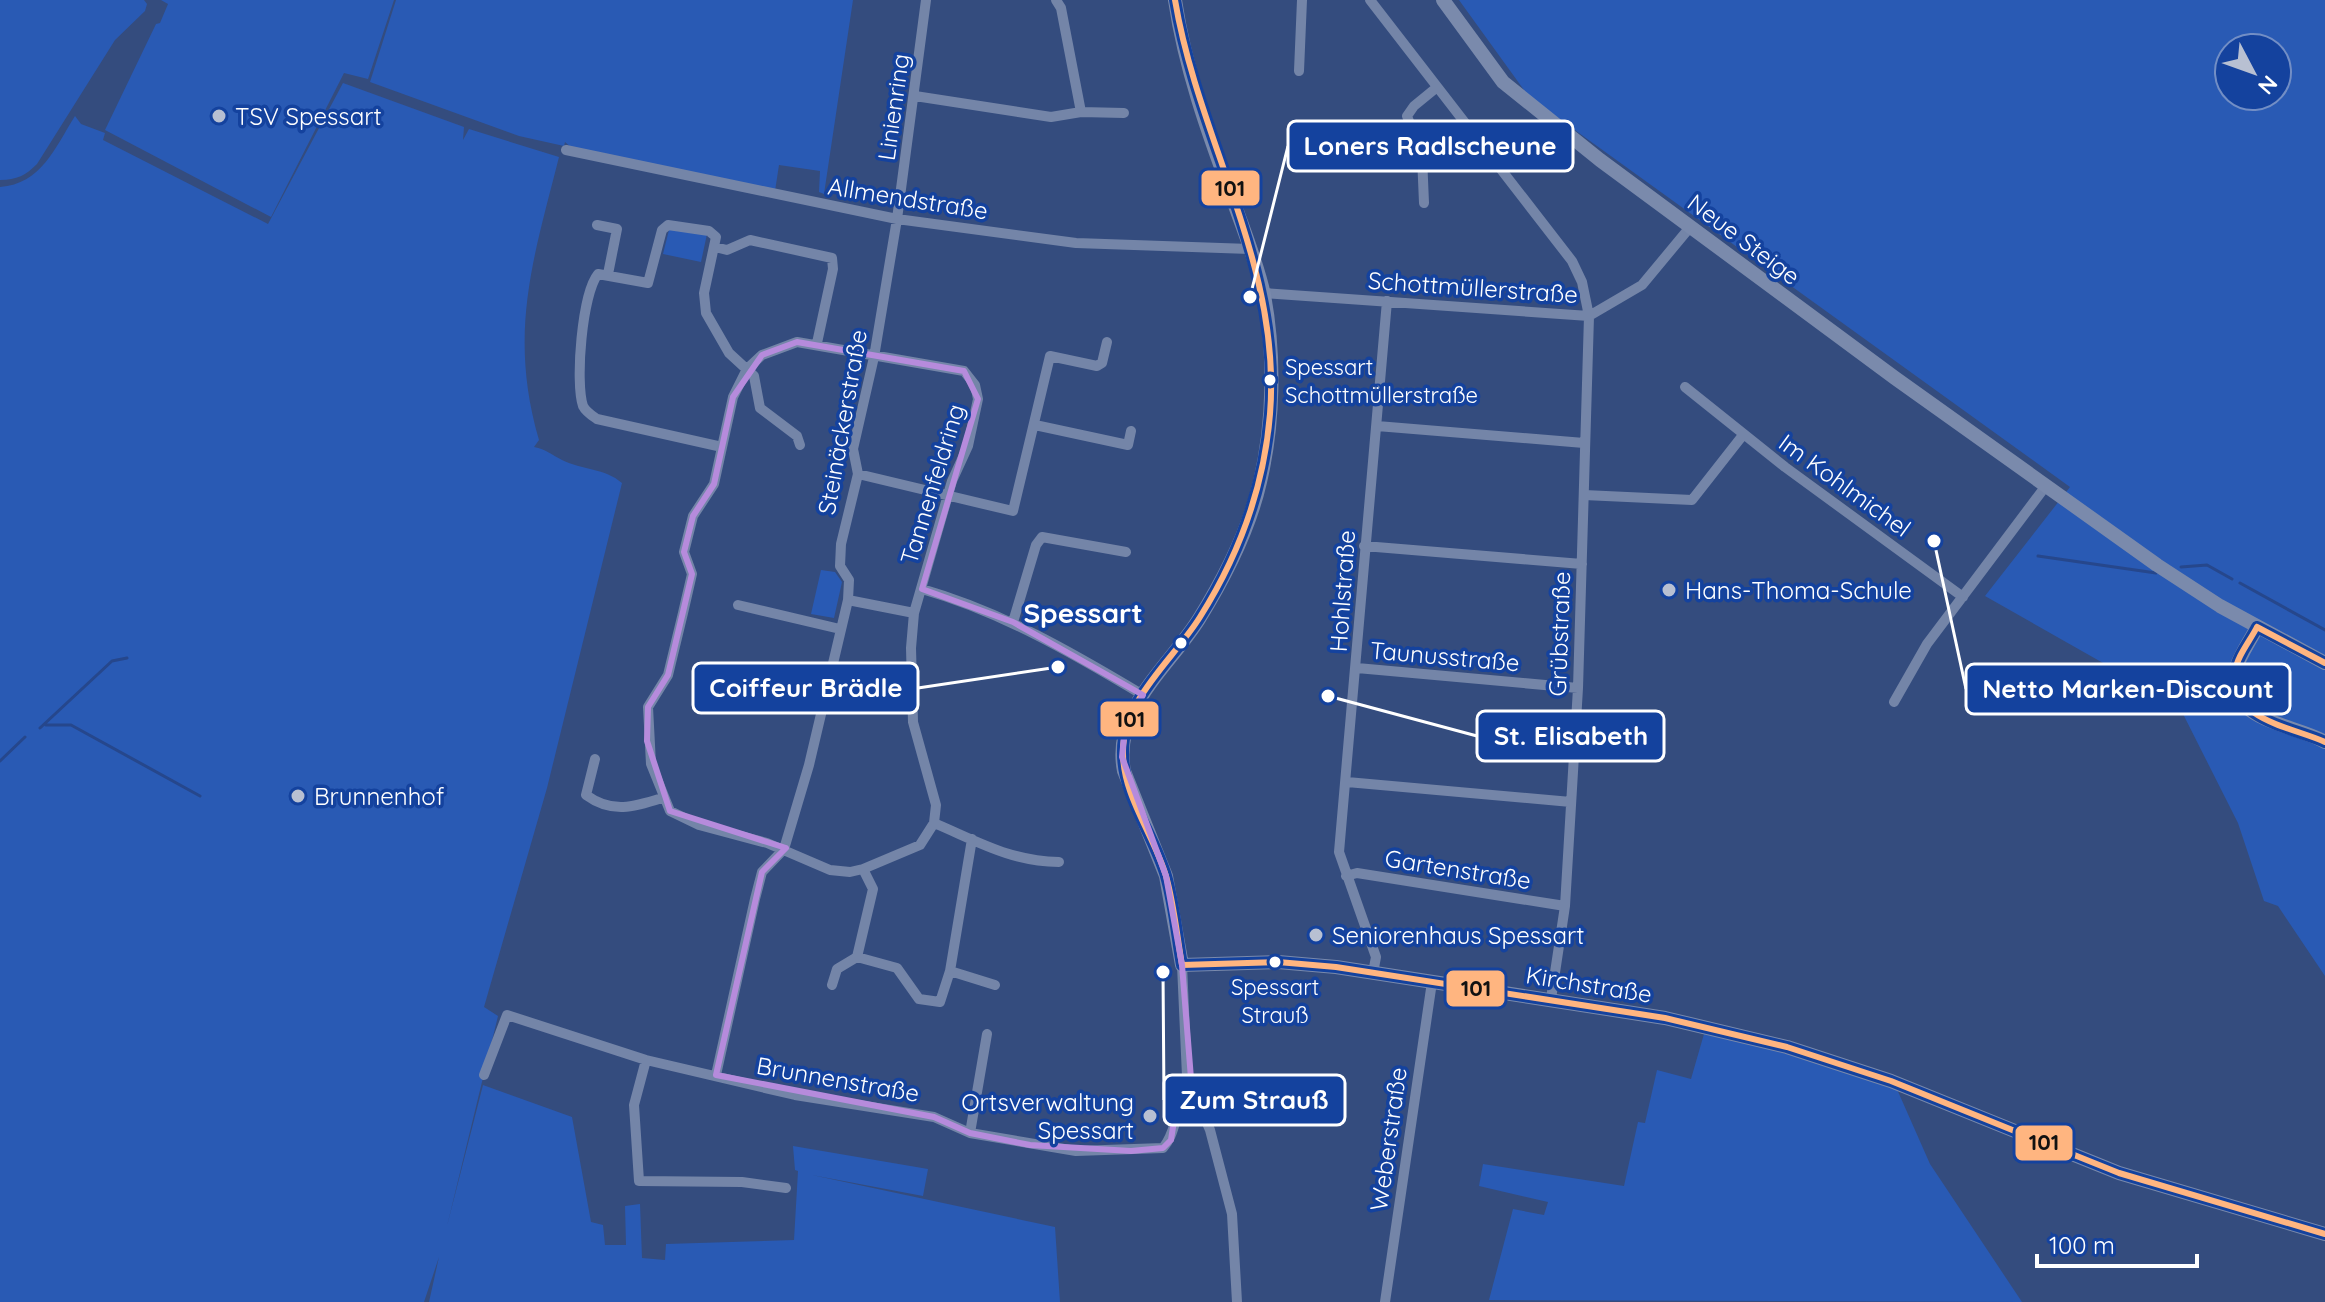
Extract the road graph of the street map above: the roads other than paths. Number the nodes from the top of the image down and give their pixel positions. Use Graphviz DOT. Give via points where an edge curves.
graph roads {
  1 [pos="926,0"];
  2 [pos="1056,0"];
  3 [pos="1175,0"];
  4 [pos="1302,0"];
  5 [pos="1370,0"];
  6 [pos="1443,0"];
  7 [pos="1299,71"];
  8 [pos="1436,88"];
  9 [pos="915,96"];
  10 [pos="1081,112"];
  11 [pos="1124,113"];
  12 [pos="566,150"];
  13 [pos="1424,203"];
  14 [pos="897,219"];
  15 [pos="597,225"];
  16 [pos="1691,226"];
  17 [pos="715,247"];
  18 [pos="1250,249"];
  19 [pos="608,274"];
  20 [pos="1263,293"];
  21 [pos="1387,301"];
  22 [pos="1589,316"];
  23 [pos="1107,342"];
  24 [pos="817,343"];
  25 [pos="874,357"];
  26 [pos="747,369"];
  27 [pos="1685,387"];
  28 [pos="1035,425"];
  29 [pos="1377,426"];
  30 [pos="1131,431"];
  31 [pos="1743,435"];
  32 [pos="1584,443"];
  33 [pos="800,445"];
  34 [pos="722,447"];
  35 [pos="858,474"];
  36 [pos="2045,487"];
  37 [pos="1584,495"];
  38 [pos="947,496"];
  39 [pos="1364,546"];
  40 [pos="1126,552"];
  41 [pos="1582,564"];
  42 [pos="922,589"];
  43 [pos="1963,597"];
  44 [pos="848,600"];
  45 [pos="738,605"];
  46 [pos="914,613"];
  47 [pos="1013,622"];
  48 [pos="2257,627"];
  49 [pos="840,629"];
  50 [pos="2325,663"];
  51 [pos="1357,668"];
  52 [pos="1578,688"];
  53 [pos="1143,695"];
  54 [pos="1894,702"];
  55 [pos="2325,742"];
  56 [pos="595,759"];
  57 [pos="1347,782"];
  58 [pos="662,798"];
  59 [pos="1571,802"];
  60 [pos="934,823"];
  61 [pos="972,839"];
  62 [pos="784,849"];
  63 [pos="1059,862"];
  64 [pos="863,869"];
  65 [pos="1346,876"];
  66 [pos="1565,906"];
  67 [pos="857,957"];
  68 [pos="1182,965"];
  69 [pos="950,971"];
  70 [pos="1373,973"];
  71 [pos="1432,982"];
  72 [pos="832,985"];
  73 [pos="995,985"];
  74 [pos="1551,999"];
  75 [pos="987,1034"];
  76 [pos="646,1060"];
  77 [pos="484,1075"];
  78 [pos="716,1075"];
  79 [pos="1192,1091"];
  80 [pos="970,1133"];
  81 [pos="786,1188"];
  82 [pos="2325,1234"];
  83 [pos="1237,1302"];
  84 [pos="1385,1302"];
  1 -- 9 [label="street, Linienring"];
  2 -- 10 [label="street"];
  3 -- 18 [label="street" via="1197,96"];
  4 -- 7 [label="street"];
  5 -- 8 [label="street, Grübstraße"];
  6 -- 16 [label="street, Neue Steige" via="1503,82 1527,104"];
  8 -- 13 [label="street" via="1407,116 1422,156"];
  8 -- 22 [label="street, Grübstraße" via="1572,261"];
  9 -- 10 [label="street" via="1051,117"];
  9 -- 14 [label="street, Linienring"];
  10 -- 11 [label="street"];
  12 -- 14 [label="street, Allmendstraße"];
  14 -- 18 [label="street, Allmendstraße" via="1076,243"];
  14 -- 25 [label="street, Steinäckerstraße"];
  15 -- 19 [label="street" via="617,229"];
  16 -- 22 [label="street, Schottmüllerstraße" via="1642,285"];
  16 -- 36 [label="street, Neue Steige"];
  17 -- 19 [label="street" via="716,237 709,231 668,225 662,230 648,283"];
  17 -- 24 [label="street" via="727,250 750,240 832,258"];
  17 -- 26 [label="street" via="704,293 706,313 729,353"];
  18 -- 20 [label="street"];
  19 -- 34 [label="street" via="598,274 592,282 580,329 585,410 597,419"];
  20 -- 21 [label="street, Schottmüllerstraße"];
  20 -- 53 [label="street" via="1271,387 1260,482 1221,578 1186,638"];
  21 -- 22 [label="street, Schottmüllerstraße"];
  21 -- 29 [label="street, Hohlstraße"];
  22 -- 32 [label="street, Grübstraße"];
  23 -- 28 [label="street" via="1097,366 1050,356"];
  24 -- 25 [label="street, Tannenfeldring"];
  24 -- 26 [label="street, Tannenfeldring" via="779,347"];
  25 -- 35 [label="street, Steinäckerstraße" via="853,449"];
  25 -- 38 [label="street, Tannenfeldring" via="964,371 975,385 978,399 968,446"];
  26 -- 33 [label="street" via="754,376 760,408 797,436"];
  26 -- 34 [label="street" via="733,397"];
  27 -- 31 [label="street, Im Kohlmichel"];
  28 -- 30 [label="street" via="1128,445"];
  28 -- 38 [label="street" via="1013,511"];
  29 -- 32 [label="street"];
  29 -- 39 [label="street, Hohlstraße"];
  31 -- 37 [label="street, Im Kohlmichel" via="1692,500"];
  31 -- 43 [label="street, Im Kohlmichel"];
  32 -- 37 [label="street, Grübstraße"];
  34 -- 58 [label="street" via="714,484 693,516 684,552 692,574 668,675 648,707 647,741"];
  35 -- 38 [label="street"];
  35 -- 44 [label="street, Steinäckerstraße" via="841,544"];
  36 -- 43 [label="street"];
  36 -- 48 [label="street, Neue Steige"];
  37 -- 41 [label="street, Grübstraße"];
  38 -- 42 [label="street, Tannenfeldring"];
  39 -- 41 [label="street"];
  39 -- 51 [label="street, Hohlstraße"];
  40 -- 47 [label="street" via="1042,537"];
  41 -- 52 [label="street, Grübstraße"];
  42 -- 46 [label="street, Tannenfeldring"];
  42 -- 47 [label="street"];
  43 -- 54 [label="street" via="1927,644"];
  44 -- 46 [label="street"];
  44 -- 49 [label="street, Steinäckerstraße"];
  45 -- 49 [label="street"];
  46 -- 60 [label="street, Tannenfeldring" via="913,722 936,805"];
  47 -- 53 [label="street"];
  48 -- 50 [label="street, Neue Steige"];
  48 -- 55 [label="street" via="2235,670 2235,689 2251,711"];
  49 -- 62 [label="street, Steinäckerstraße"];
  51 -- 52 [label="street, Taunusstraße"];
  51 -- 57 [label="street, Hohlstraße"];
  52 -- 59 [label="street, Grübstraße"];
  53 -- 68 [label="street" via="1125,727 1122,757 1128,785 1166,876"];
  56 -- 58 [label="street" via="586,795 597,803 631,809"];
  57 -- 59 [label="street"];
  57 -- 65 [label="street, Hohlstraße" via="1339,852"];
  58 -- 62 [label="street" via="682,819"];
  59 -- 66 [label="street, Grübstraße"];
  60 -- 61 [label="street"];
  60 -- 64 [label="street" via="920,845"];
  61 -- 63 [label="street" via="1027,861"];
  61 -- 69 [label="street"];
  62 -- 64 [label="street" via="830,870"];
  62 -- 78 [label="street, Steinäckerstraße" via="762,872"];
  64 -- 67 [label="street" via="873,889"];
  65 -- 66 [label="street, Gartenstraße" via="1357,873"];
  65 -- 70 [label="street, Hohlstraße" via="1372,941"];
  66 -- 74 [label="street, Grübstraße"];
  67 -- 69 [label="street" via="897,968 919,999 935,1003 945,995"];
  67 -- 72 [label="street" via="837,969"];
  68 -- 70 [label="street, Kirchstraße" via="1278,962"];
  68 -- 79 [label="street" via="1185,1067"];
  69 -- 73 [label="street"];
  70 -- 71 [label="street, Kirchstraße"];
  71 -- 74 [label="street, Kirchstraße"];
  71 -- 84 [label="street, Weberstraße"];
  74 -- 82 [label="street, Kirchstraße" via="1787,1047 1891,1081 2151,1184"];
  75 -- 80 [label="street"];
  76 -- 77 [label="street, Brunnenstraße" via="507,1015"];
  76 -- 78 [label="street, Brunnenstraße"];
  76 -- 81 [label="street" via="634,1105 639,1181"];
  78 -- 80 [label="street, Brunnenstraße" via="795,1095 934,1117"];
  79 -- 80 [label="street, Brunnenstraße" via="1181,1101 1171,1140 1163,1148 1076,1151"];
  79 -- 83 [label="street" via="1210,1130 1232,1214"];
}
